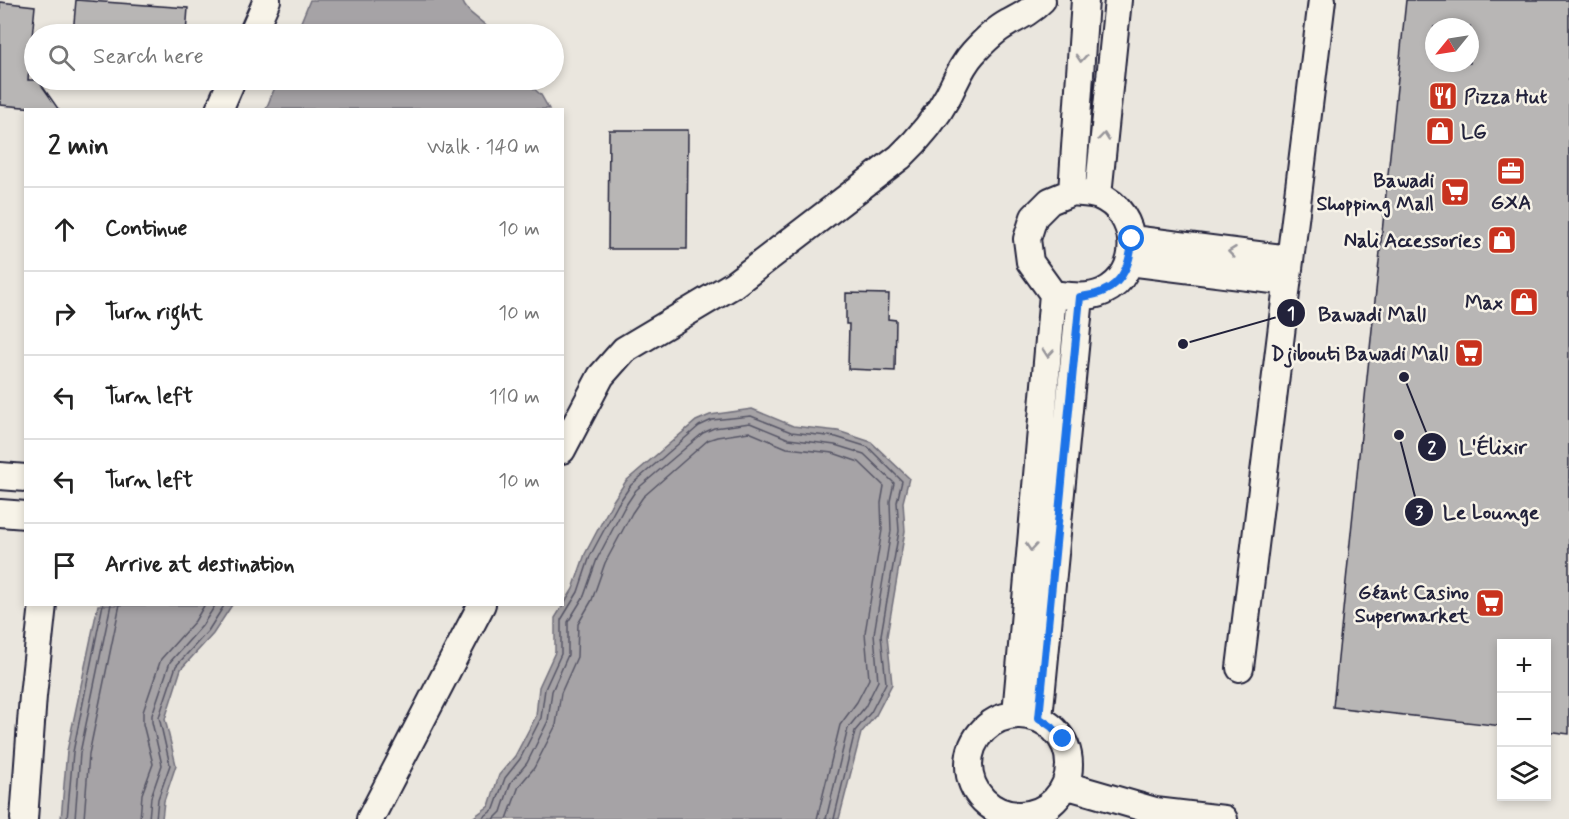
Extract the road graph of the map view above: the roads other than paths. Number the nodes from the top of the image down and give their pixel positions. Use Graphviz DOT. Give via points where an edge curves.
graph roads {
  1 [pos="267,0"];
  2 [pos="1042,0"];
  3 [pos="1085,0"];
  4 [pos="1118,0"];
  5 [pos="1322,0"];
  6 [pos="256,24"];
  7 [pos="228,90"];
  8 [pos="220,108"];
  9 [pos="1072,192"];
  10 [pos="1098,195"];
  11 [pos="1131,251"];
  12 [pos="1289,271"];
  13 [pos="1053,294"];
  14 [pos="1080,297"];
  15 [pos="564,446"];
  16 [pos="0,476"];
  17 [pos="24,478"];
  18 [pos="0,513"];
  19 [pos="24,515"];
  20 [pos="43,606"];
  21 [pos="481,606"];
  22 [pos="1240,668"];
  23 [pos="1027,716"];
  24 [pos="1065,785"];
  25 [pos="990,812"];
  26 [pos="1030,816"];
  27 [pos="24,819"];
  28 [pos="370,819"];
  29 [pos="1224,819"];
  1 -- 6 [label="street"];
  2 -- 15 [label="street" via="1021,18 998,30 972,54 935,118 900,157 733,285 624,350 602,376"];
  3 -- 9 [label="street, one-way"];
  10 -- 4 [label="street, one-way"];
  5 -- 12 [label="street"];
  7 -- 8 [label="street"];
  9 -- 10 [label="street"];
  9 -- 13 [label="street" via="1050,201 1034,217 1027,239 1030,262"];
  10 -- 11 [label="street" via="1115,206 1126,221"];
  11 -- 12 [label="street"];
  11 -- 14 [label="street" via="1119,280 1104,291"];
  12 -- 22 [label="street"];
  13 -- 14 [label="street"];
  13 -- 23 [label="street, one-way"];
  14 -- 23 [label="street"];
  16 -- 17 [label="street"];
  18 -- 19 [label="street"];
  20 -- 27 [label="street"];
  21 -- 28 [label="street"];
  23 -- 24 [label="street" via="1052,727 1063,739 1069,770"];
  23 -- 25 [label="street" via="999,718 974,741 970,775"];
  24 -- 26 [label="street" via="1048,806"];
  24 -- 29 [label="street" via="1155,811"];
  25 -- 26 [label="street"];
}
